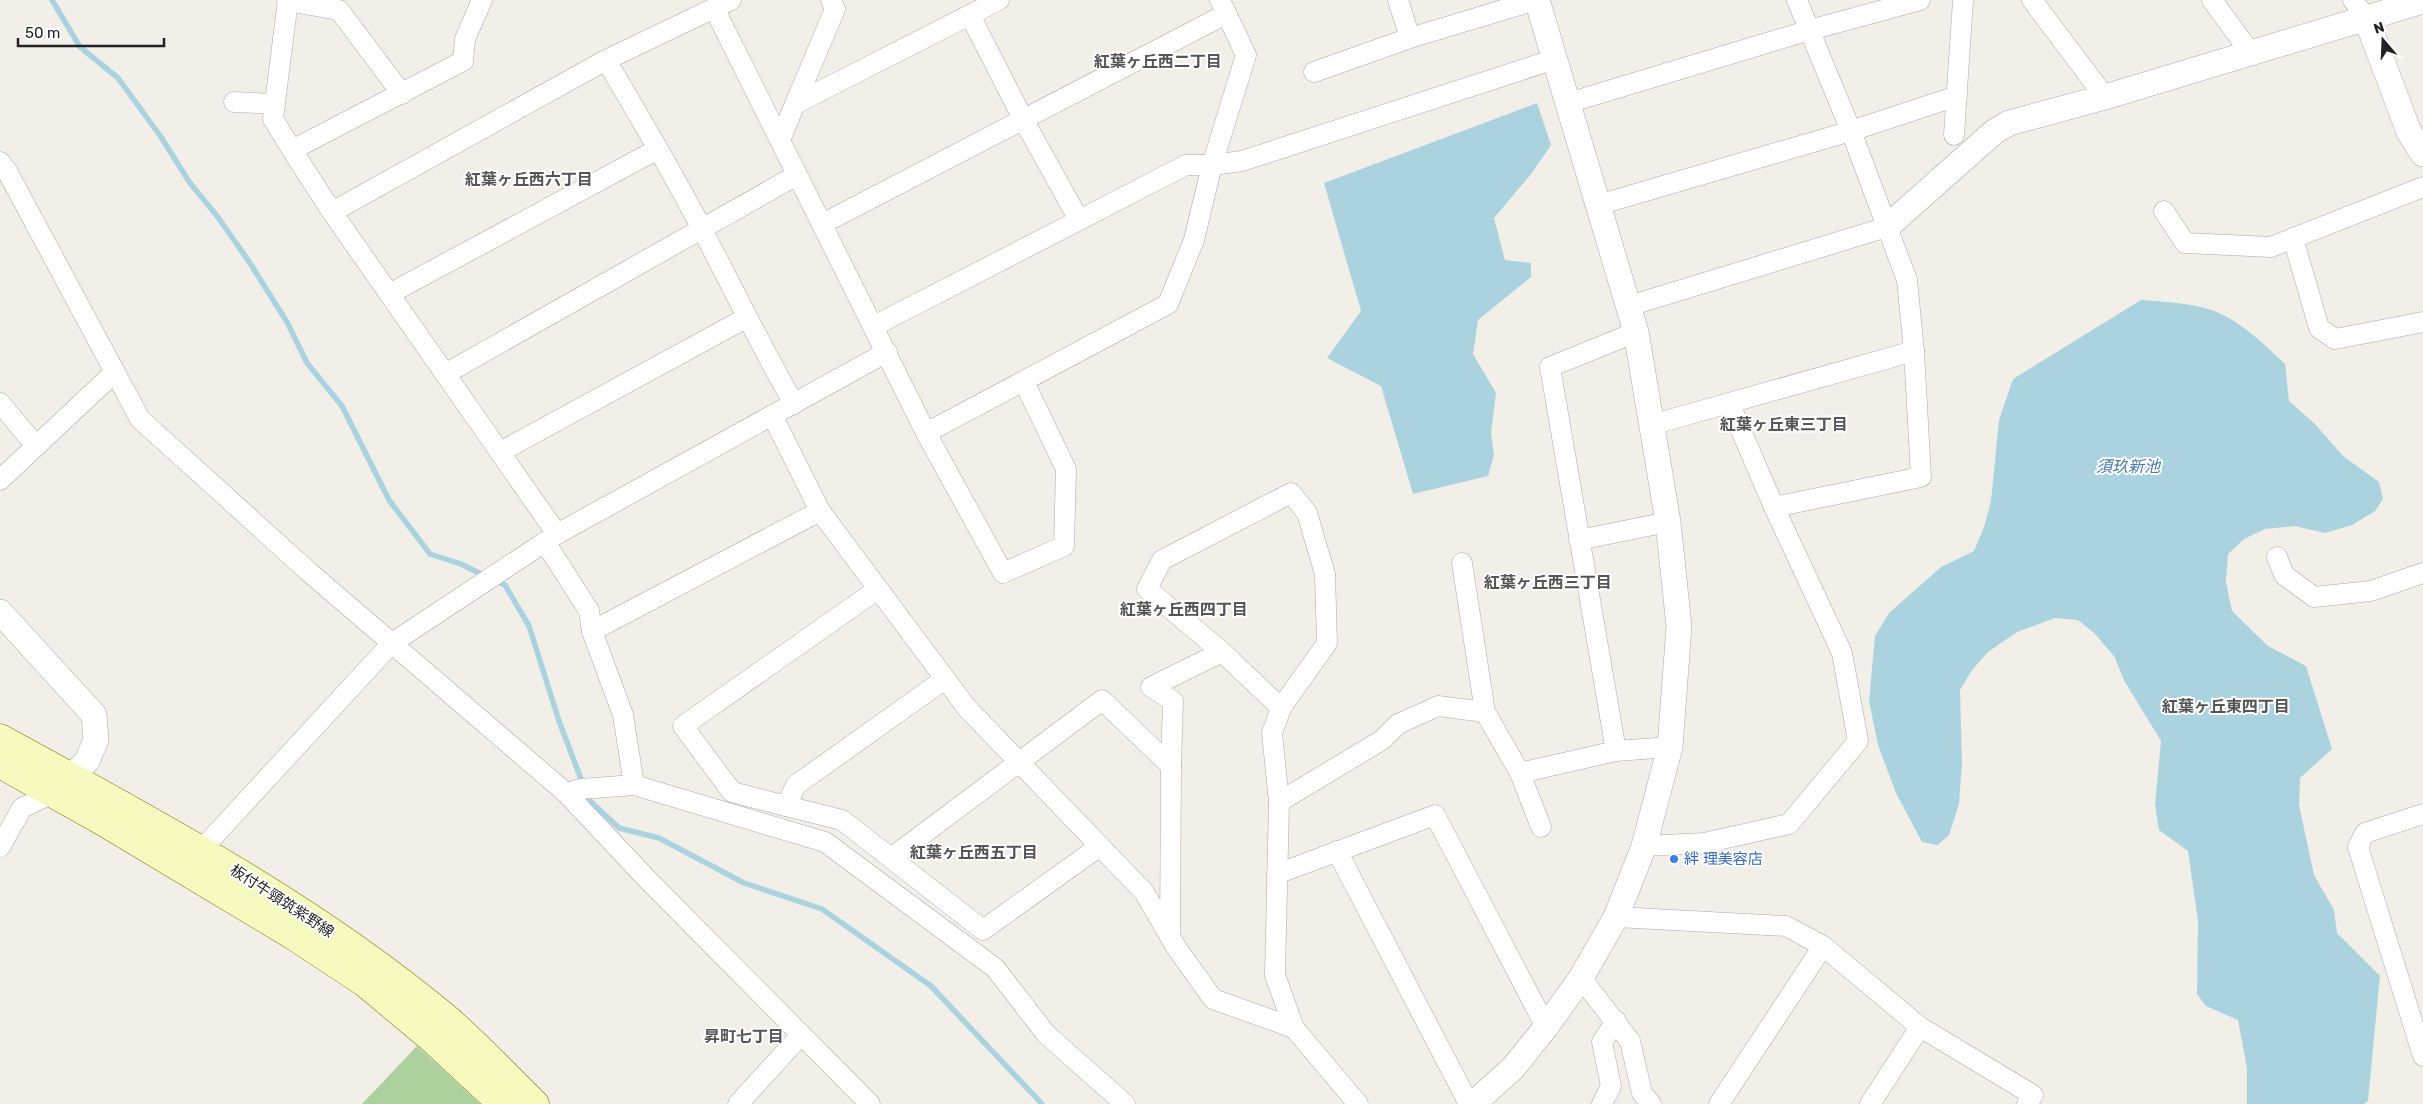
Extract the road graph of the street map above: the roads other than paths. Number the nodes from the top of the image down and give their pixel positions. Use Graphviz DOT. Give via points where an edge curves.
graph roads {
  1 [pos="287,0"];
  2 [pos="482,0"];
  3 [pos="831,0"];
  4 [pos="999,0"];
  5 [pos="1398,0"];
  6 [pos="1536,0"];
  7 [pos="1798,0"];
  8 [pos="1920,0"];
  9 [pos="1963,0"];
  10 [pos="2032,0"];
  11 [pos="2212,0"];
  12 [pos="2423,1"];
  13 [pos="722,4"];
  14 [pos="1223,7"];
  15 [pos="2360,9"];
  16 [pos="970,15"];
  17 [pos="1810,30"];
  18 [pos="1410,38"];
  19 [pos="2250,52"];
  20 [pos="1555,59"];
  21 [pos="606,60"];
  22 [pos="1314,72"];
  23 [pos="402,94"];
  24 [pos="1957,96"];
  25 [pos="2105,97"];
  26 [pos="234,102"];
  27 [pos="1568,102"];
  28 [pos="275,104"];
  29 [pos="795,104"];
  30 [pos="1023,119"];
  31 [pos="2416,130"];
  32 [pos="1851,131"];
  33 [pos="1954,135"];
  34 [pos="780,140"];
  35 [pos="658,149"];
  36 [pos="292,150"];
  37 [pos="2423,154"];
  38 [pos="1212,165"];
  39 [pos="2,169"];
  40 [pos="797,174"];
  41 [pos="2423,187"];
  42 [pos="1598,205"];
  43 [pos="2164,211"];
  44 [pos="332,212"];
  45 [pos="1080,220"];
  46 [pos="822,224"];
  47 [pos="1887,227"];
  48 [pos="702,229"];
  49 [pos="2293,238"];
  50 [pos="389,294"];
  51 [pos="1629,306"];
  52 [pos="746,318"];
  53 [pos="2423,322"];
  54 [pos="874,326"];
  55 [pos="1636,332"];
  56 [pos="1914,351"];
  57 [pos="886,352"];
  58 [pos="115,372"];
  59 [pos="445,374"];
  60 [pos="1024,382"];
  61 [pos="0,403"];
  62 [pos="794,404"];
  63 [pos="1730,405"];
  64 [pos="772,416"];
  65 [pos="1651,425"];
  66 [pos="926,433"];
  67 [pos="36,446"];
  68 [pos="500,452"];
  69 [pos="0,480"];
  70 [pos="1774,507"];
  71 [pos="820,510"];
  72 [pos="1668,522"];
  73 [pos="551,538"];
  74 [pos="1580,540"];
  75 [pos="2277,557"];
  76 [pos="1462,563"];
  77 [pos="2423,573"];
  78 [pos="878,589"];
  79 [pos="0,612"];
  80 [pos="592,630"];
  81 [pos="392,643"];
  82 [pos="1222,652"];
  83 [pos="945,679"];
  84 [pos="1281,708"];
  85 [pos="1485,712"];
  86 [pos="0,738"];
  87 [pos="1670,747"];
  88 [pos="1616,751"];
  89 [pos="1020,763"];
  90 [pos="0,764"];
  91 [pos="1172,766"];
  92 [pos="1520,773"];
  93 [pos="634,784"];
  94 [pos="63,786"];
  95 [pos="566,794"];
  96 [pos="1278,802"];
  97 [pos="786,806"];
  98 [pos="2423,814"];
  99 [pos="1541,827"];
  100 [pos="1100,846"];
  101 [pos="1644,846"];
  102 [pos="0,847"];
  103 [pos="201,850"];
  104 [pos="1338,851"];
  105 [pos="891,858"];
  106 [pos="1277,874"];
  107 [pos="1616,917"];
  108 [pos="1170,936"];
  109 [pos="1823,946"];
  110 [pos="1581,978"];
  111 [pos="1616,1021"];
  112 [pos="1546,1027"];
  113 [pos="1920,1027"];
  114 [pos="1294,1028"];
  115 [pos="801,1035"];
  116 [pos="2423,1056"];
  117 [pos="2035,1101"];
  118 [pos="502,1104"];
  119 [pos="535,1104"];
  120 [pos="738,1104"];
  121 [pos="870,1104"];
  122 [pos="1125,1104"];
  123 [pos="1358,1104"];
  124 [pos="1471,1104"];
  125 [pos="1602,1104"];
  126 [pos="1651,1104"];
  127 [pos="1719,1104"];
  128 [pos="1870,1104"];
  1 -- 23 [label="street" via="339,10"];
  1 -- 28 [label="street"];
  2 -- 23 [label="street" via="465,39 463,61"];
  3 -- 29 [label="street" via="835,9"];
  4 -- 16 [label="street"];
  5 -- 18 [label="street"];
  6 -- 18 [label="street"];
  6 -- 20 [label="street"];
  7 -- 17 [label="street"];
  8 -- 17 [label="street"];
  9 -- 24 [label="street"];
  10 -- 25 [label="street"];
  11 -- 19 [label="street"];
  12 -- 15 [label="street"];
  13 -- 21 [label="street"];
  13 -- 34 [label="street"];
  14 -- 30 [label="street"];
  14 -- 38 [label="street" via="1246,55"];
  15 -- 19 [label="street"];
  15 -- 31 [label="street"];
  16 -- 29 [label="street"];
  16 -- 30 [label="street"];
  17 -- 27 [label="street"];
  17 -- 32 [label="street"];
  18 -- 22 [label="street"];
  19 -- 25 [label="street"];
  20 -- 27 [label="street"];
  20 -- 38 [label="street" via="1242,161"];
  21 -- 35 [label="street"];
  21 -- 44 [label="street"];
  23 -- 36 [label="street"];
  24 -- 32 [label="street"];
  24 -- 33 [label="street"];
  25 -- 47 [label="street" via="2009,123 1994,132"];
  26 -- 28 [label="street"];
  27 -- 42 [label="street"];
  28 -- 36 [label="street" via="273,119"];
  29 -- 34 [label="street"];
  30 -- 45 [label="street"];
  30 -- 46 [label="street"];
  31 -- 37 [label="street"];
  32 -- 42 [label="street"];
  32 -- 47 [label="street"];
  34 -- 40 [label="street"];
  35 -- 48 [label="street"];
  35 -- 50 [label="street"];
  36 -- 44 [label="street"];
  38 -- 45 [label="street" via="1186,165"];
  38 -- 60 [label="street" via="1194,240 1168,304"];
  39 -- 58 [label="street"];
  40 -- 46 [label="street"];
  40 -- 48 [label="street"];
  41 -- 49 [label="street"];
  42 -- 51 [label="street"];
  43 -- 49 [label="street" via="2185,243 2271,247"];
  44 -- 50 [label="street"];
  45 -- 54 [label="street"];
  46 -- 54 [label="street"];
  47 -- 51 [label="street"];
  47 -- 56 [label="street" via="1906,280"];
  48 -- 52 [label="street"];
  48 -- 59 [label="street"];
  49 -- 53 [label="street" via="2319,328 2335,339"];
  50 -- 59 [label="street"];
  51 -- 55 [label="street"];
  52 -- 62 [label="street"];
  52 -- 68 [label="street"];
  54 -- 57 [label="street"];
  55 -- 65 [label="street"];
  55 -- 74 [label="street" via="1550,366"];
  56 -- 63 [label="street"];
  56 -- 70 [label="street" via="1920,477"];
  57 -- 62 [label="street"];
  57 -- 66 [label="street"];
  58 -- 67 [label="street"];
  58 -- 81 [label="street" via="140,419"];
  59 -- 68 [label="street"];
  60 -- 66 [label="street"];
  60 -- 66 [label="street" via="1066,470 1064,546 1003,573"];
  61 -- 67 [label="street"];
  62 -- 64 [label="street"];
  63 -- 65 [label="street"];
  63 -- 70 [label="street"];
  64 -- 71 [label="street"];
  64 -- 73 [label="street"];
  65 -- 72 [label="street"];
  67 -- 69 [label="street"];
  68 -- 73 [label="street"];
  70 -- 101 [label="street" via="1842,653 1858,741 1790,824 1704,843"];
  71 -- 78 [label="street"];
  71 -- 80 [label="street"];
  72 -- 74 [label="street"];
  72 -- 87 [label="street" via="1678,626"];
  73 -- 80 [label="street" via="589,611"];
  73 -- 81 [label="street"];
  74 -- 88 [label="street"];
  75 -- 77 [label="street" via="2284,575 2314,597 2372,591"];
  76 -- 85 [label="street"];
  78 -- 83 [label="street"];
  78 -- 97 [label="street" via="683,726 732,792"];
  79 -- 94 [label="street" via="94,715 96,740 87,761"];
  80 -- 93 [label="street" via="623,715"];
  81 -- 95 [label="street"];
  81 -- 103 [label="street"];
  82 -- 84 [label="street"];
  82 -- 84 [label="street" via="1147,589 1162,560 1291,493 1307,513 1325,574 1327,643"];
  82 -- 91 [label="street" via="1151,687 1173,701"];
  83 -- 89 [label="street" via="966,708"];
  83 -- 97 [label="street" via="796,785"];
  84 -- 96 [label="street" via="1272,733"];
  85 -- 92 [label="street"];
  85 -- 96 [label="street" via="1438,706 1398,724 1382,740"];
  86 -- 94 [label="main road, 板付牛頸筑紫野線"];
  87 -- 88 [label="street"];
  87 -- 101 [label="street"];
  88 -- 92 [label="street"];
  89 -- 91 [label="street" via="1102,700"];
  89 -- 100 [label="street"];
  89 -- 105 [label="street"];
  90 -- 94 [label="main road, 板付牛頸筑紫野線"];
  91 -- 108 [label="street"];
  92 -- 99 [label="street"];
  93 -- 95 [label="street"];
  93 -- 122 [label="street" via="825,842 995,968 1046,1034"];
  94 -- 102 [label="street" via="22,808"];
  94 -- 103 [label="main road, 板付牛頸筑紫野線"];
  94 -- 118 [label="main road, 板付牛頸筑紫野線" via="365,983"];
  95 -- 115 [label="street"];
  96 -- 106 [label="street"];
  97 -- 105 [label="street" via="842,820"];
  98 -- 116 [label="street" via="2365,833 2358,847"];
  100 -- 105 [label="street" via="983,930"];
  100 -- 108 [label="street" via="1144,892"];
  101 -- 107 [label="street"];
  103 -- 119 [label="main road, 板付牛頸筑紫野線" via="308,916 378,965 446,1018"];
  104 -- 106 [label="street"];
  104 -- 112 [label="street" via="1435,815"];
  104 -- 124 [label="street"];
  106 -- 114 [label="street" via="1275,975"];
  107 -- 109 [label="street" via="1786,926"];
  107 -- 110 [label="street"];
  108 -- 114 [label="street" via="1213,999"];
  109 -- 113 [label="street"];
  109 -- 127 [label="street"];
  110 -- 111 [label="street"];
  110 -- 112 [label="street"];
  111 -- 125 [label="street" via="1602,1042 1611,1086"];
  111 -- 126 [label="street" via="1630,1041 1642,1093"];
  112 -- 124 [label="street" via="1513,1068"];
  113 -- 117 [label="street"];
  113 -- 128 [label="street"];
  114 -- 123 [label="street"];
  115 -- 120 [label="street"];
  115 -- 121 [label="street"];
}
